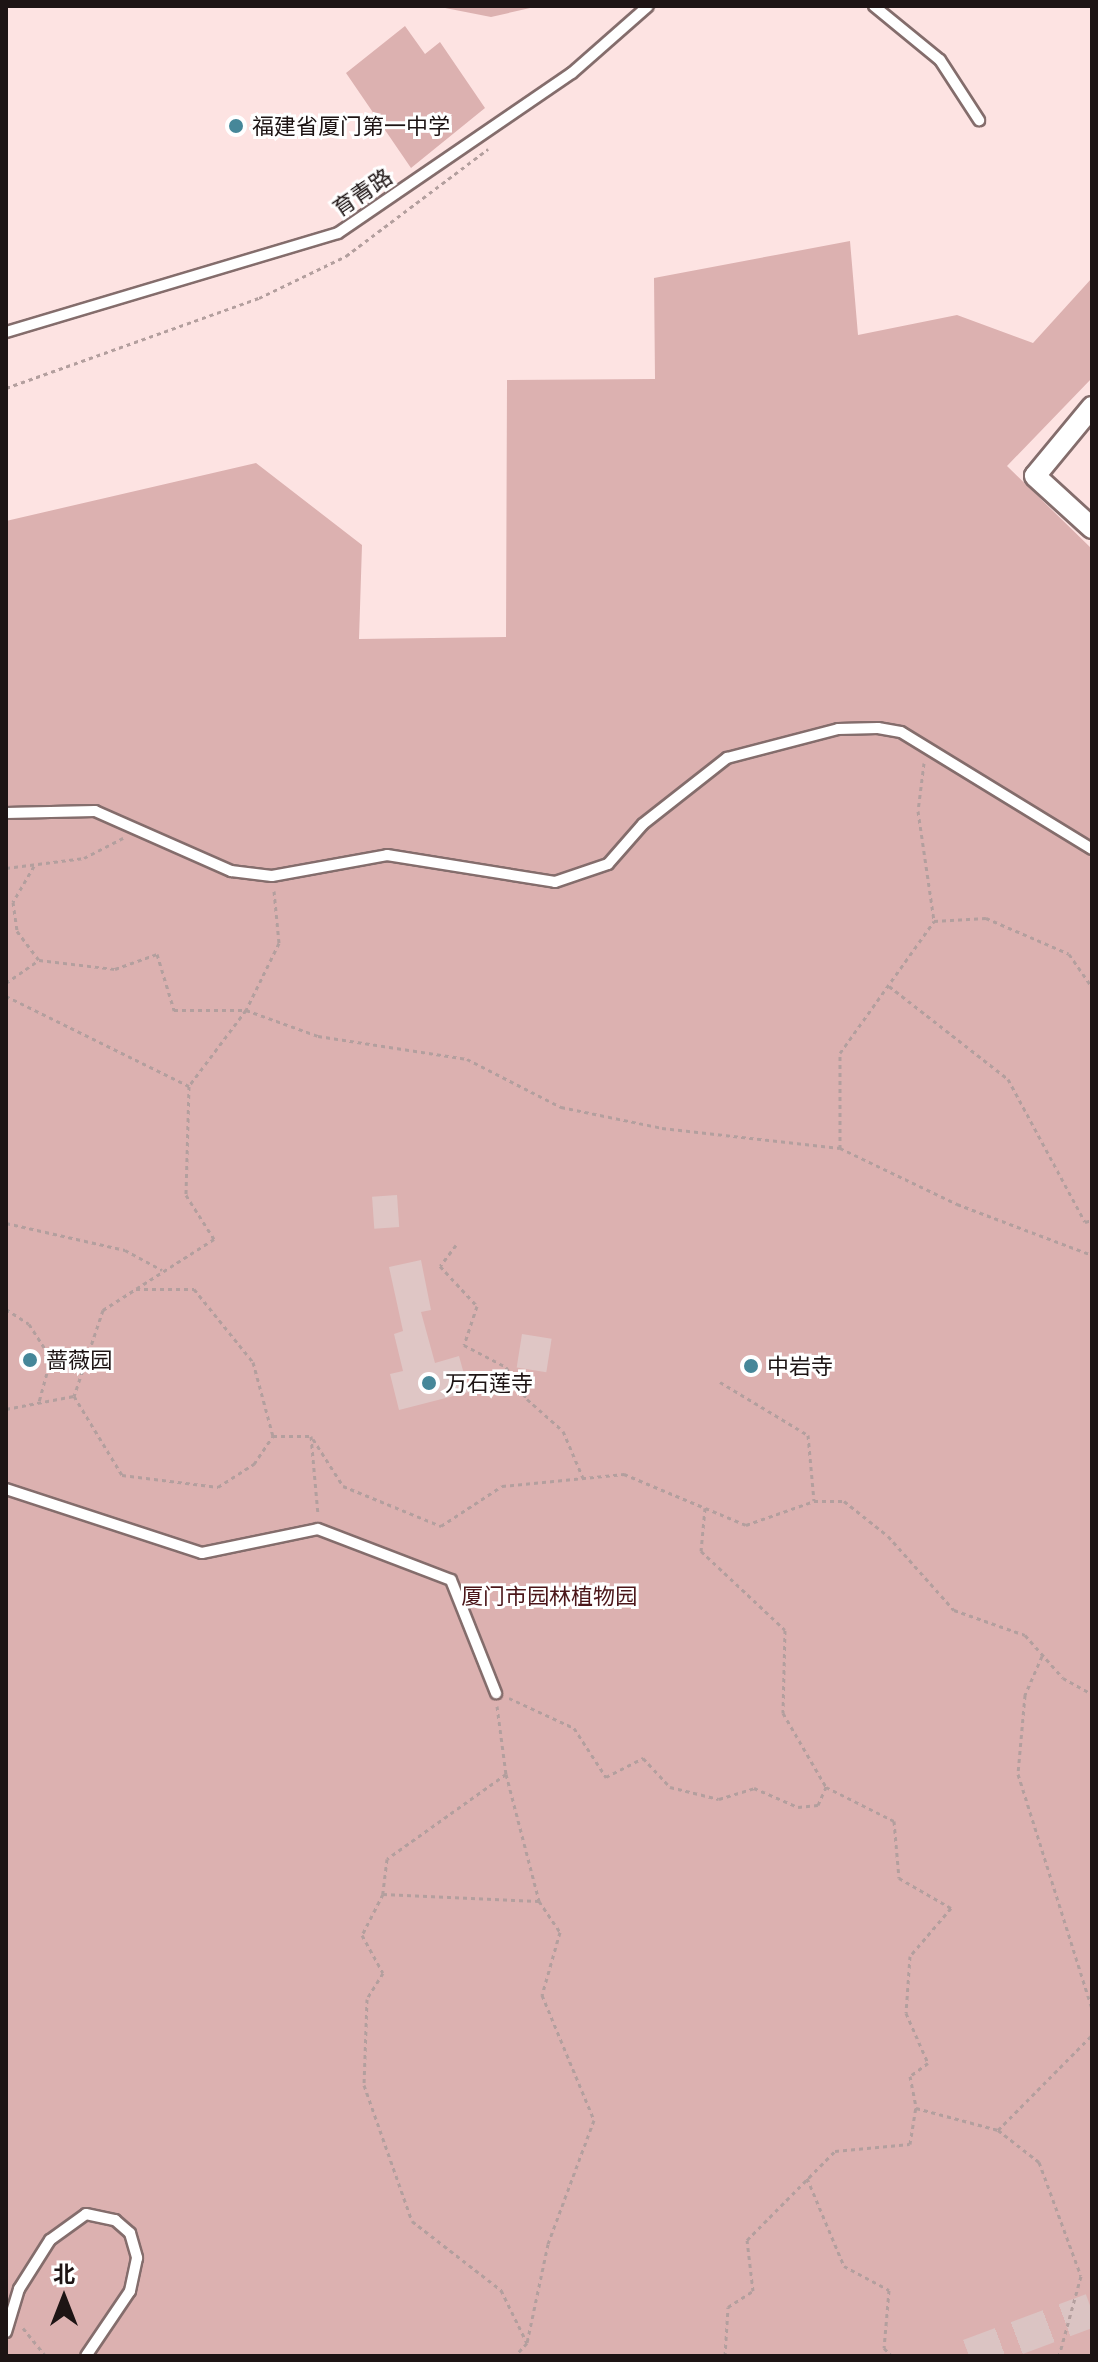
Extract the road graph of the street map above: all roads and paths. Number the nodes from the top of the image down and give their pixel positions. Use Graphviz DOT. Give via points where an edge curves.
graph roads {
  1 [pos="648,6"];
  2 [pos="874,6"];
  3 [pos="979,120"];
  4 [pos="6,332"];
  5 [pos="1092,407"];
  6 [pos="1092,528"];
  7 [pos="926,748"];
  8 [pos="6,813"];
  9 [pos="133,829"];
  10 [pos="1092,849"];
  11 [pos="34,866"];
  12 [pos="6,868"];
  13 [pos="272,876"];
  14 [pos="934,921"];
  15 [pos="39,960"];
  16 [pos="6,983"];
  17 [pos="889,986"];
  18 [pos="1092,987"];
  19 [pos="6,996"];
  20 [pos="246,1010"];
  21 [pos="189,1086"];
  22 [pos="840,1148"];
  23 [pos="1092,1220"];
  24 [pos="6,1223"];
  25 [pos="456,1245"];
  26 [pos="1092,1255"];
  27 [pos="164,1271"];
  28 [pos="135,1289"];
  29 [pos="6,1309"];
  30 [pos="720,1382"];
  31 [pos="74,1396"];
  32 [pos="39,1402"];
  33 [pos="6,1409"];
  34 [pos="273,1436"];
  35 [pos="311,1436"];
  36 [pos="583,1478"];
  37 [pos="6,1489"];
  38 [pos="814,1501"];
  39 [pos="705,1508"];
  40 [pos="318,1529"];
  41 [pos="1042,1655"];
  42 [pos="496,1693"];
  43 [pos="1092,1694"];
  44 [pos="506,1774"];
  45 [pos="826,1787"];
  46 [pos="383,1894"];
  47 [pos="539,1901"];
  48 [pos="1092,2009"];
  49 [pos="1092,2035"];
  50 [pos="916,2108"];
  51 [pos="998,2130"];
  52 [pos="807,2178"];
  53 [pos="14,2317"];
  54 [pos="6,2332"];
  55 [pos="527,2343"];
  56 [pos="46,2356"];
  57 [pos="86,2356"];
  58 [pos="515,2356"];
  59 [pos="725,2356"];
  60 [pos="892,2356"];
  61 [pos="1059,2356"];
  1 -- 4 [label="lane, 育青路" via="572,73 338,233"];
  2 -- 3 [label="lane" via="940,60"];
  5 -- 6 [label="street" via="1035,476"];
  7 -- 10 [label="lane"];
  7 -- 13 [label="lane" via="901,732 838,729 727,758 643,824 608,864 555,882 387,855"];
  7 -- 14 [label="path" via="918,811"];
  8 -- 9 [label="lane" via="95,811"];
  9 -- 11 [label="path" via="112,850"];
  9 -- 13 [label="lane" via="231,871"];
  11 -- 12 [label="path"];
  11 -- 15 [label="path" via="13,902 17,931"];
  13 -- 20 [label="path" via="279,943"];
  14 -- 17 [label="path"];
  14 -- 18 [label="path" via="986,918 1069,954"];
  15 -- 16 [label="path"];
  15 -- 20 [label="path" via="115,969 157,954 174,1010"];
  17 -- 22 [label="path" via="840,1053"];
  17 -- 23 [label="path" via="1008,1079 1085,1222"];
  19 -- 21 [label="path"];
  20 -- 21 [label="path"];
  20 -- 22 [label="path" via="318,1036 467,1059 561,1107 662,1128"];
  21 -- 27 [label="path" via="186,1195 214,1239"];
  22 -- 26 [label="path" via="957,1204"];
  24 -- 27 [label="path" via="125,1250"];
  25 -- 36 [label="path" via="440,1266 477,1306 464,1345 506,1367 563,1431"];
  27 -- 28 [label="path"];
  28 -- 31 [label="path" via="103,1310"];
  28 -- 34 [label="path" via="194,1289 253,1362"];
  29 -- 32 [label="path" via="29,1324 51,1358"];
  30 -- 38 [label="path" via="808,1435"];
  31 -- 32 [label="path"];
  31 -- 34 [label="path" via="122,1475 218,1487 254,1464"];
  32 -- 33 [label="path"];
  34 -- 35 [label="path"];
  35 -- 36 [label="path" via="343,1486 441,1526 502,1486"];
  35 -- 40 [label="path"];
  36 -- 39 [label="path" via="624,1474"];
  37 -- 40 [label="lane" via="202,1553"];
  38 -- 39 [label="path" via="746,1525"];
  38 -- 41 [label="path" via="844,1501 888,1536 954,1610 1025,1635"];
  39 -- 45 [label="path" via="701,1551 785,1630 783,1713"];
  40 -- 42 [label="lane" via="451,1580"];
  41 -- 43 [label="path"];
  41 -- 48 [label="path" via="1025,1695 1018,1774"];
  42 -- 44 [label="path"];
  42 -- 45 [label="path" via="574,1728 606,1777 643,1758 670,1787 719,1799 754,1788 798,1807 818,1805"];
  44 -- 46 [label="path" via="387,1859"];
  44 -- 47 [label="path"];
  45 -- 50 [label="path" via="894,1821 899,1878 951,1908 910,1956 906,2013 928,2063 910,2076"];
  46 -- 47 [label="path"];
  46 -- 55 [label="path" via="362,1935 383,1973 367,1999 364,2085 412,2221 501,2290"];
  47 -- 55 [label="path" via="560,1932 542,1995 594,2120 548,2244"];
  49 -- 51 [label="path"];
  50 -- 51 [label="path"];
  50 -- 52 [label="path" via="910,2144 835,2151"];
  51 -- 61 [label="path" via="1039,2162 1081,2276"];
  52 -- 59 [label="path" via="747,2240 753,2291 728,2307"];
  52 -- 60 [label="path" via="844,2266 889,2290 884,2348"];
  53 -- 54 [label="lane"];
  53 -- 56 [label="path"];
  53 -- 57 [label="lane" via="19,2289 71,2220 115,2220 130,2233 137,2258 130,2291"];
  55 -- 58 [label="path"];
}
